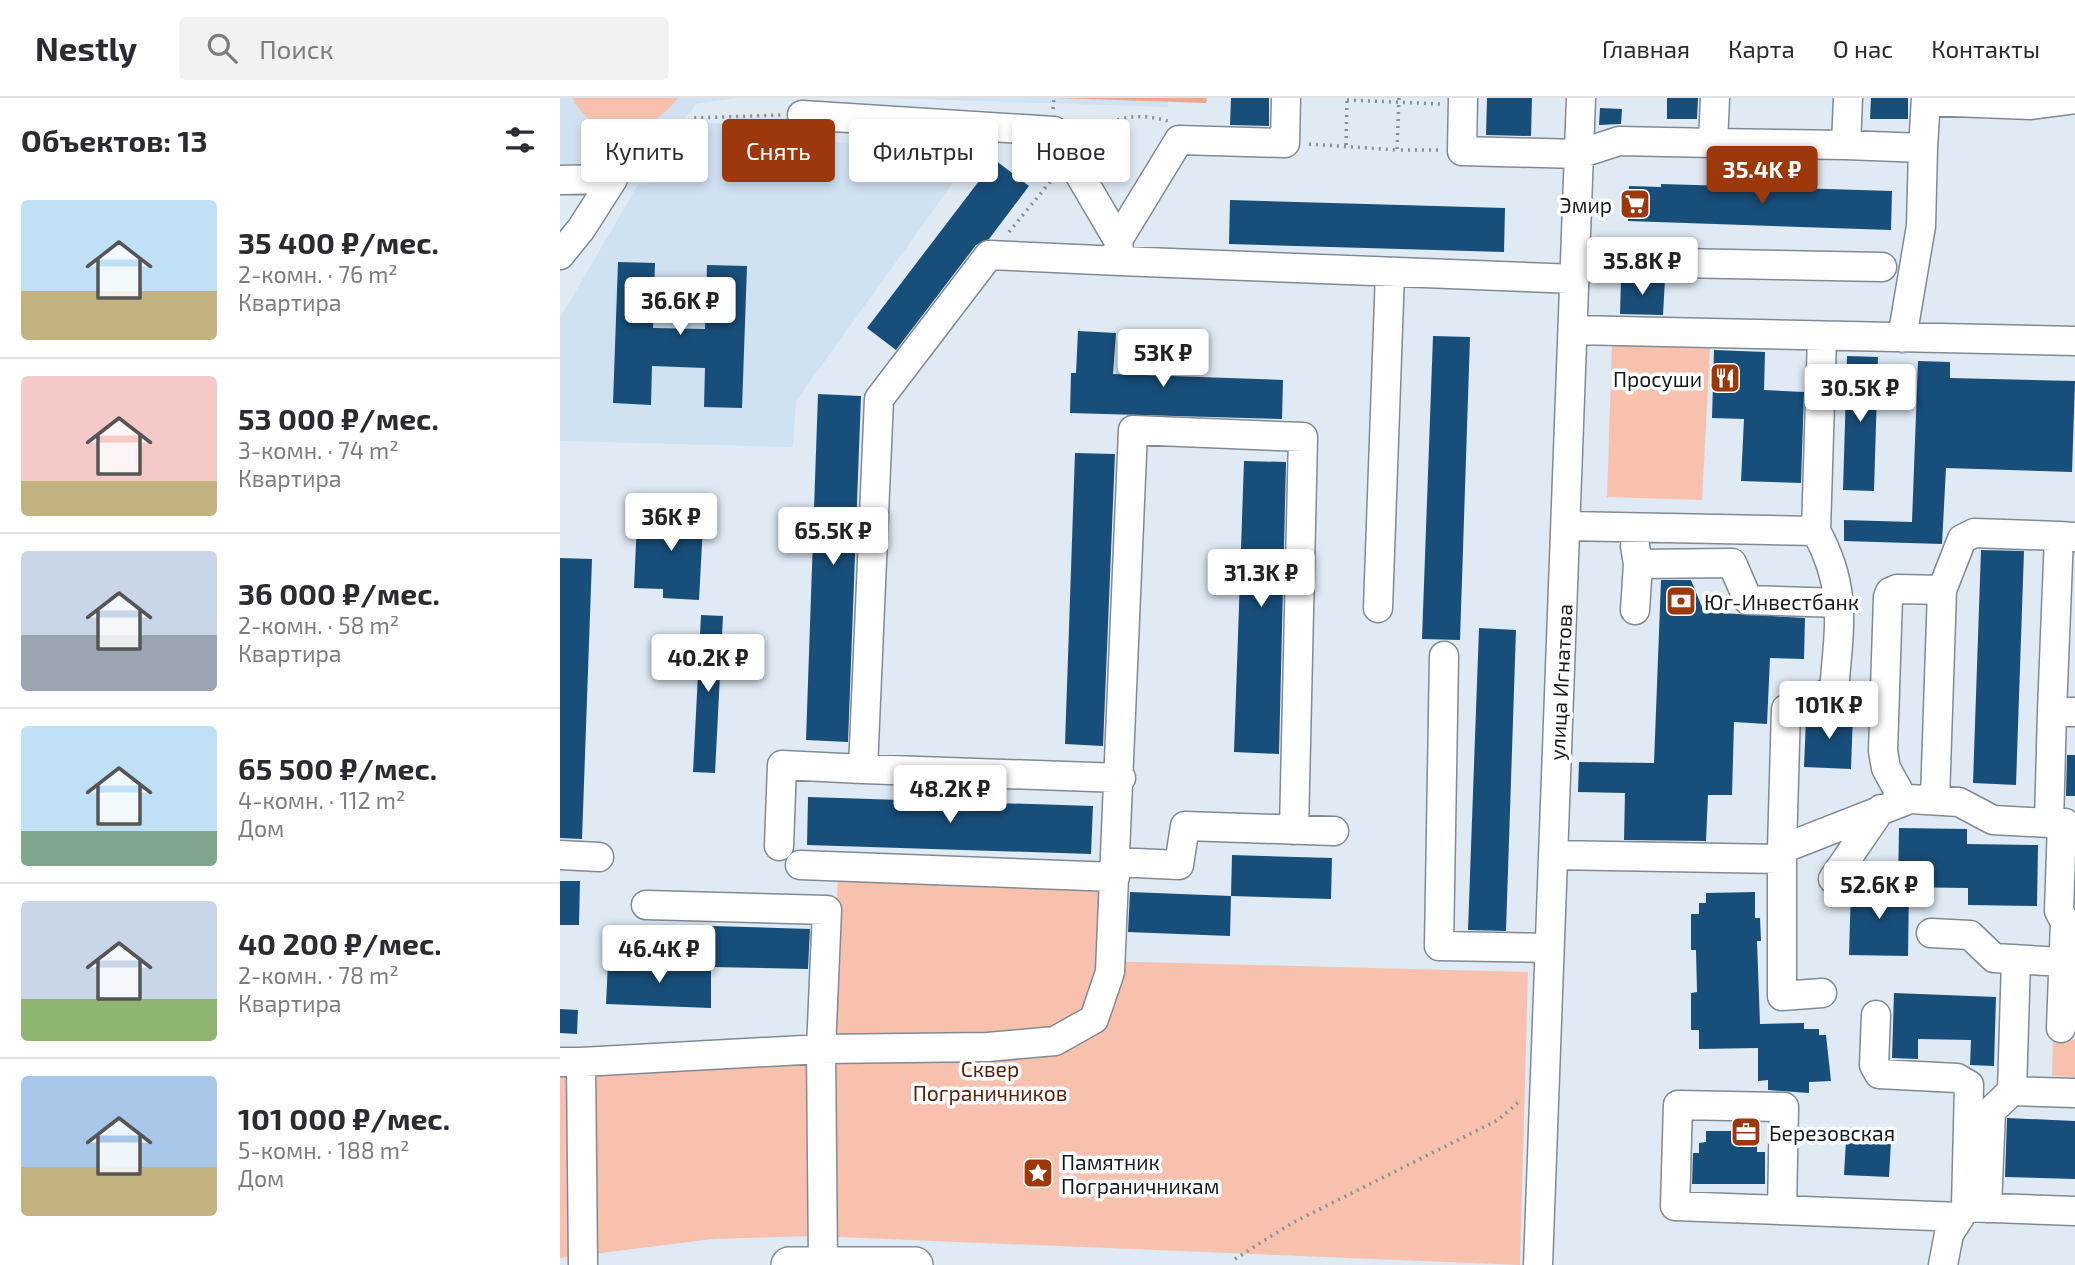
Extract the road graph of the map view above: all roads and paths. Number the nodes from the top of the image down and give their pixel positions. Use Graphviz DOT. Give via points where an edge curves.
graph roads {
  1 [pos="1286,98"];
  2 [pos="1581,98"];
  3 [pos="1715,98"];
  4 [pos="1847,98"];
  5 [pos="1347,99"];
  6 [pos="1926,99"];
  7 [pos="2075,99"];
  8 [pos="1399,100"];
  9 [pos="1463,101"];
  10 [pos="802,115"];
  11 [pos="690,119"];
  12 [pos="1012,128"];
  13 [pos="1179,140"];
  14 [pos="1285,143"];
  15 [pos="1713,144"];
  16 [pos="1346,145"];
  17 [pos="1846,145"];
  18 [pos="1923,148"];
  19 [pos="1397,150"];
  20 [pos="1462,151"];
  21 [pos="1579,154"];
  22 [pos="560,180"];
  23 [pos="581,180"];
  24 [pos="611,182"];
  25 [pos="1051,182"];
  26 [pos="1084,182"];
  27 [pos="1089,191"];
  28 [pos="1119,251"];
  29 [pos="560,255"];
  30 [pos="989,255"];
  31 [pos="1882,267"];
  32 [pos="1575,270"];
  33 [pos="1390,272"];
  34 [pos="1573,330"];
  35 [pos="1822,337"];
  36 [pos="1902,338"];
  37 [pos="2075,341"];
  38 [pos="1567,526"];
  39 [pos="1631,526"];
  40 [pos="1816,531"];
  41 [pos="2067,536"];
  42 [pos="1638,564"];
  43 [pos="1942,590"];
  44 [pos="1840,603"];
  45 [pos="1378,608"];
  46 [pos="1635,610"];
  47 [pos="1444,656"];
  48 [pos="2064,711"];
  49 [pos="863,769"];
  50 [pos="1121,778"];
  51 [pos="1935,799"];
  52 [pos="1893,805"];
  53 [pos="2062,823"];
  54 [pos="1294,830"];
  55 [pos="1334,831"];
  56 [pos="1782,854"];
  57 [pos="560,855"];
  58 [pos="1553,855"];
  59 [pos="598,857"];
  60 [pos="1115,870"];
  61 [pos="1833,879"];
  62 [pos="646,905"];
  63 [pos="2070,922"];
  64 [pos="1931,933"];
  65 [pos="1549,948"];
  66 [pos="2016,960"];
  67 [pos="2063,962"];
  68 [pos="1822,993"];
  69 [pos="1876,1015"];
  70 [pos="2014,1026"];
  71 [pos="2068,1028"];
  72 [pos="821,1049"];
  73 [pos="571,1062"];
  74 [pos="2012,1091"];
  75 [pos="2075,1093"];
  76 [pos="1525,1096"];
  77 [pos="1782,1210"];
  78 [pos="1971,1211"];
  79 [pos="2075,1211"];
  80 [pos="1235,1259"];
  81 [pos="806,1264"];
  82 [pos="583,1265"];
  83 [pos="915,1265"];
  84 [pos="1538,1265"];
  85 [pos="1943,1265"];
  1 -- 14 [label="street"];
  2 -- 21 [label="street, улица Игнатова"];
  3 -- 15 [label="street"];
  4 -- 17 [label="street"];
  5 -- 8 [label="path"];
  5 -- 16 [label="path"];
  6 -- 7 [label="street" via="2031,106"];
  6 -- 18 [label="street"];
  8 -- 9 [label="path"];
  8 -- 19 [label="path"];
  9 -- 20 [label="street"];
  10 -- 11 [label="path"];
  10 -- 12 [label="street"];
  13 -- 14 [label="street"];
  13 -- 27 [label="path" via="1173,124 1164,120 1113,120 1097,132 1100,163"];
  13 -- 28 [label="street"];
  14 -- 16 [label="path"];
  15 -- 17 [label="street"];
  15 -- 21 [label="street" via="1619,141"];
  16 -- 19 [label="path"];
  17 -- 18 [label="street"];
  18 -- 36 [label="street" via="1921,226"];
  19 -- 20 [label="path"];
  20 -- 21 [label="street"];
  21 -- 32 [label="street, улица Игнатова"];
  22 -- 23 [label="street"];
  24 -- 29 [label="street"];
  25 -- 30 [label="path"];
  26 -- 27 [label="street"];
  27 -- 28 [label="street"];
  28 -- 30 [label="street"];
  28 -- 33 [label="street"];
  30 -- 49 [label="street" via="879,399"];
  31 -- 32 [label="street"];
  32 -- 33 [label="street"];
  32 -- 34 [label="street, улица Игнатова"];
  33 -- 45 [label="street"];
  34 -- 35 [label="street"];
  34 -- 38 [label="street, улица Игнатова"];
  35 -- 36 [label="street"];
  35 -- 40 [label="street"];
  36 -- 37 [label="street"];
  38 -- 39 [label="street"];
  38 -- 58 [label="street, улица Игнатова"];
  39 -- 40 [label="street"];
  39 -- 42 [label="street"];
  40 -- 44 [label="street" via="1828,554"];
  41 -- 43 [label="street" via="1966,535"];
  41 -- 48 [label="street"];
  42 -- 44 [label="street" via="1732,564 1748,600"];
  42 -- 46 [label="street"];
  43 -- 51 [label="street"];
  43 -- 52 [label="street" via="1897,589 1888,597 1883,751"];
  44 -- 56 [label="street" via="1834,691 1786,709"];
  47 -- 65 [label="street" via="1439,946"];
  48 -- 53 [label="street"];
  49 -- 50 [label="street"];
  49 -- 60 [label="street" via="782,765 790,855"];
  50 -- 54 [label="street" via="1133,430 1303,438"];
  50 -- 60 [label="street"];
  51 -- 52 [label="street"];
  51 -- 53 [label="street" via="1959,802 1993,820"];
  52 -- 56 [label="street"];
  52 -- 61 [label="street"];
  53 -- 63 [label="street" via="2059,911"];
  54 -- 55 [label="street"];
  54 -- 60 [label="street" via="1185,826 1179,865"];
  56 -- 58 [label="street"];
  56 -- 68 [label="street" via="1782,996"];
  57 -- 59 [label="street"];
  58 -- 65 [label="street, улица Игнатова"];
  60 -- 72 [label="street" via="1110,972 1094,1019 1055,1041 988,1047"];
  62 -- 72 [label="street" via="827,910"];
  63 -- 67 [label="street"];
  64 -- 66 [label="street" via="1970,935 1994,958"];
  65 -- 84 [label="street, улица Игнатова"];
  66 -- 67 [label="street"];
  66 -- 70 [label="street"];
  67 -- 71 [label="street"];
  69 -- 78 [label="street" via="1874,1065 1879,1074 1957,1078 1969,1085"];
  70 -- 71 [label="street"];
  70 -- 74 [label="street"];
  72 -- 73 [label="street"];
  72 -- 81 [label="street"];
  73 -- 82 [label="street"];
  74 -- 75 [label="street"];
  74 -- 78 [label="street" via="1991,1111"];
  76 -- 80 [label="path" via="1497,1120 1292,1223"];
  77 -- 77 [label="street" via="1675,1206 1678,1105 1784,1107"];
  77 -- 78 [label="street"];
  78 -- 79 [label="street"];
  78 -- 85 [label="street" via="1949,1234"];
  81 -- 83 [label="main road"];
}
